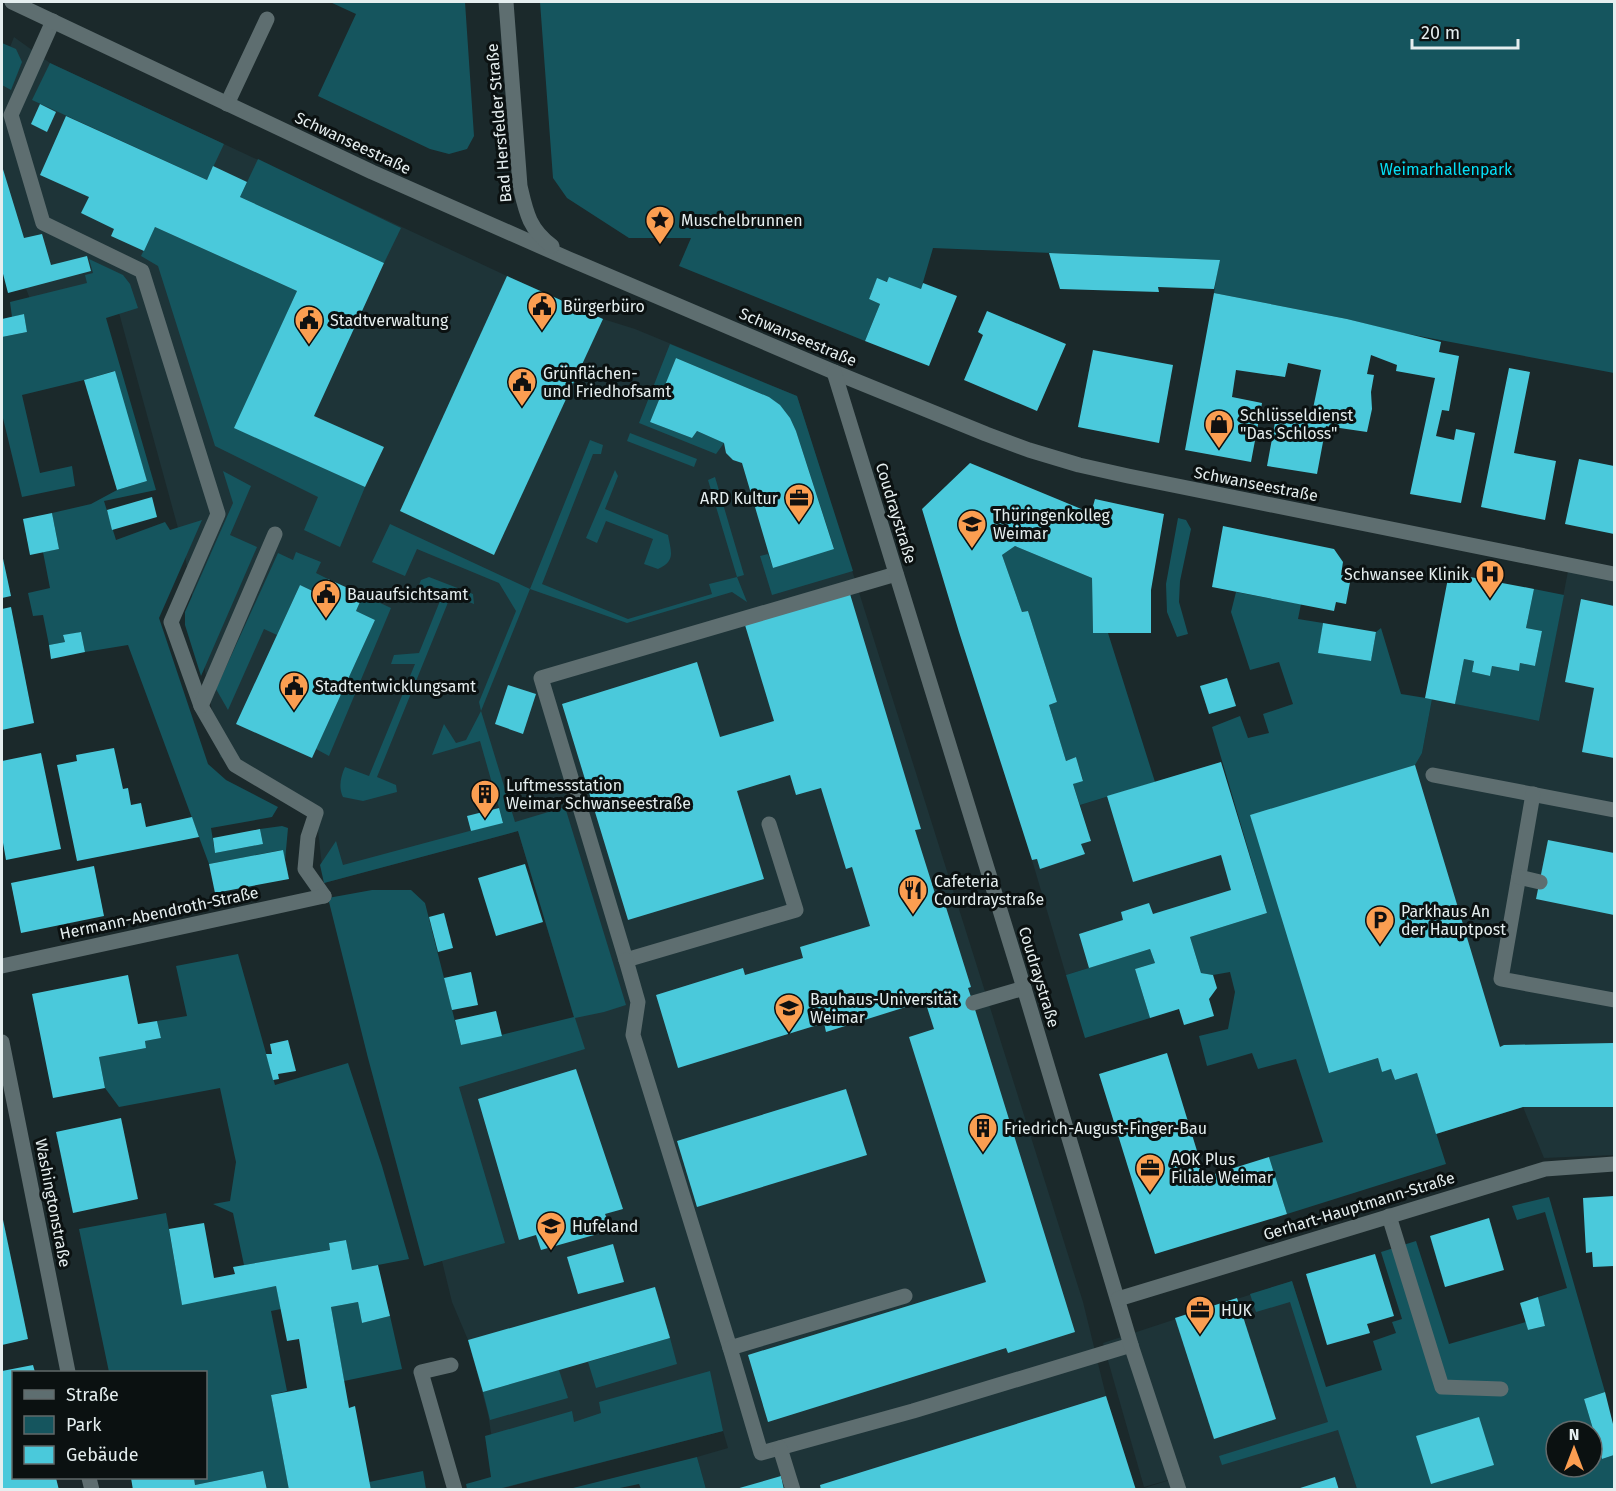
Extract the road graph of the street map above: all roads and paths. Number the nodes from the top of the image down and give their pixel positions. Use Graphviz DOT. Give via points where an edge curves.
graph roads {
  1 [pos="12,2"];
  2 [pos="506,2"];
  3 [pos="267,19"];
  4 [pos="53,21"];
  5 [pos="227,104"];
  6 [pos="569,259"];
  7 [pos="834,372"];
  8 [pos="275,534"];
  9 [pos="896,574"];
  10 [pos="1614,574"];
  11 [pos="201,706"];
  12 [pos="1433,776"];
  13 [pos="1533,794"];
  14 [pos="1614,810"];
  15 [pos="769,824"];
  16 [pos="1519,877"];
  17 [pos="1540,882"];
  18 [pos="626,960"];
  19 [pos="2,966"];
  20 [pos="1024,988"];
  21 [pos="1614,1000"];
  22 [pos="973,1004"];
  23 [pos="2,1041"];
  24 [pos="1614,1164"];
  25 [pos="1389,1216"];
  26 [pos="905,1296"];
  27 [pos="1118,1299"];
  28 [pos="1131,1345"];
  29 [pos="730,1347"];
  30 [pos="451,1365"];
  31 [pos="68,1371"];
  32 [pos="1501,1389"];
  33 [pos="780,1448"];
  34 [pos="456,1490"];
  35 [pos="793,1490"];
  36 [pos="1179,1490"];
  1 -- 4 [label="street, Schwanseestraße"];
  2 -- 6 [label="street, Bad Hersfelder Straße" via="520,186 526,213 540,238"];
  3 -- 5 [label="street"];
  4 -- 5 [label="street, Schwanseestraße"];
  4 -- 11 [label="street" via="11,115 43,223 142,271 218,514 171,622"];
  5 -- 6 [label="street, Schwanseestraße"];
  6 -- 7 [label="street, Schwanseestraße"];
  7 -- 9 [label="street, Coudraystraße"];
  7 -- 10 [label="street, Schwanseestraße" via="986,434 1079,465"];
  8 -- 11 [label="street"];
  9 -- 18 [label="street" via="540,678"];
  9 -- 20 [label="street, Coudraystraße"];
  11 -- 19 [label="street, Hermann-Abendroth-Straße" via="235,765 316,813 308,837 305,869 324,896"];
  12 -- 13 [label="street"];
  13 -- 14 [label="street"];
  13 -- 16 [label="street"];
  15 -- 18 [label="street" via="796,910"];
  16 -- 17 [label="street"];
  16 -- 21 [label="street" via="1502,979"];
  18 -- 29 [label="street" via="638,1002 633,1035"];
  20 -- 22 [label="street"];
  20 -- 27 [label="street, Coudraystraße"];
  23 -- 31 [label="street, Washingtonstraße"];
  24 -- 25 [label="street, Gerhart-Hauptmann-Straße" via="1545,1169"];
  25 -- 27 [label="street, Gerhart-Hauptmann-Straße"];
  25 -- 32 [label="street" via="1442,1387"];
  26 -- 29 [label="street"];
  27 -- 28 [label="street, Coudraystraße"];
  28 -- 33 [label="street"];
  28 -- 36 [label="street, Coudraystraße"];
  29 -- 33 [label="street" via="761,1453"];
  30 -- 34 [label="street" via="421,1372"];
  33 -- 35 [label="street"];
}
